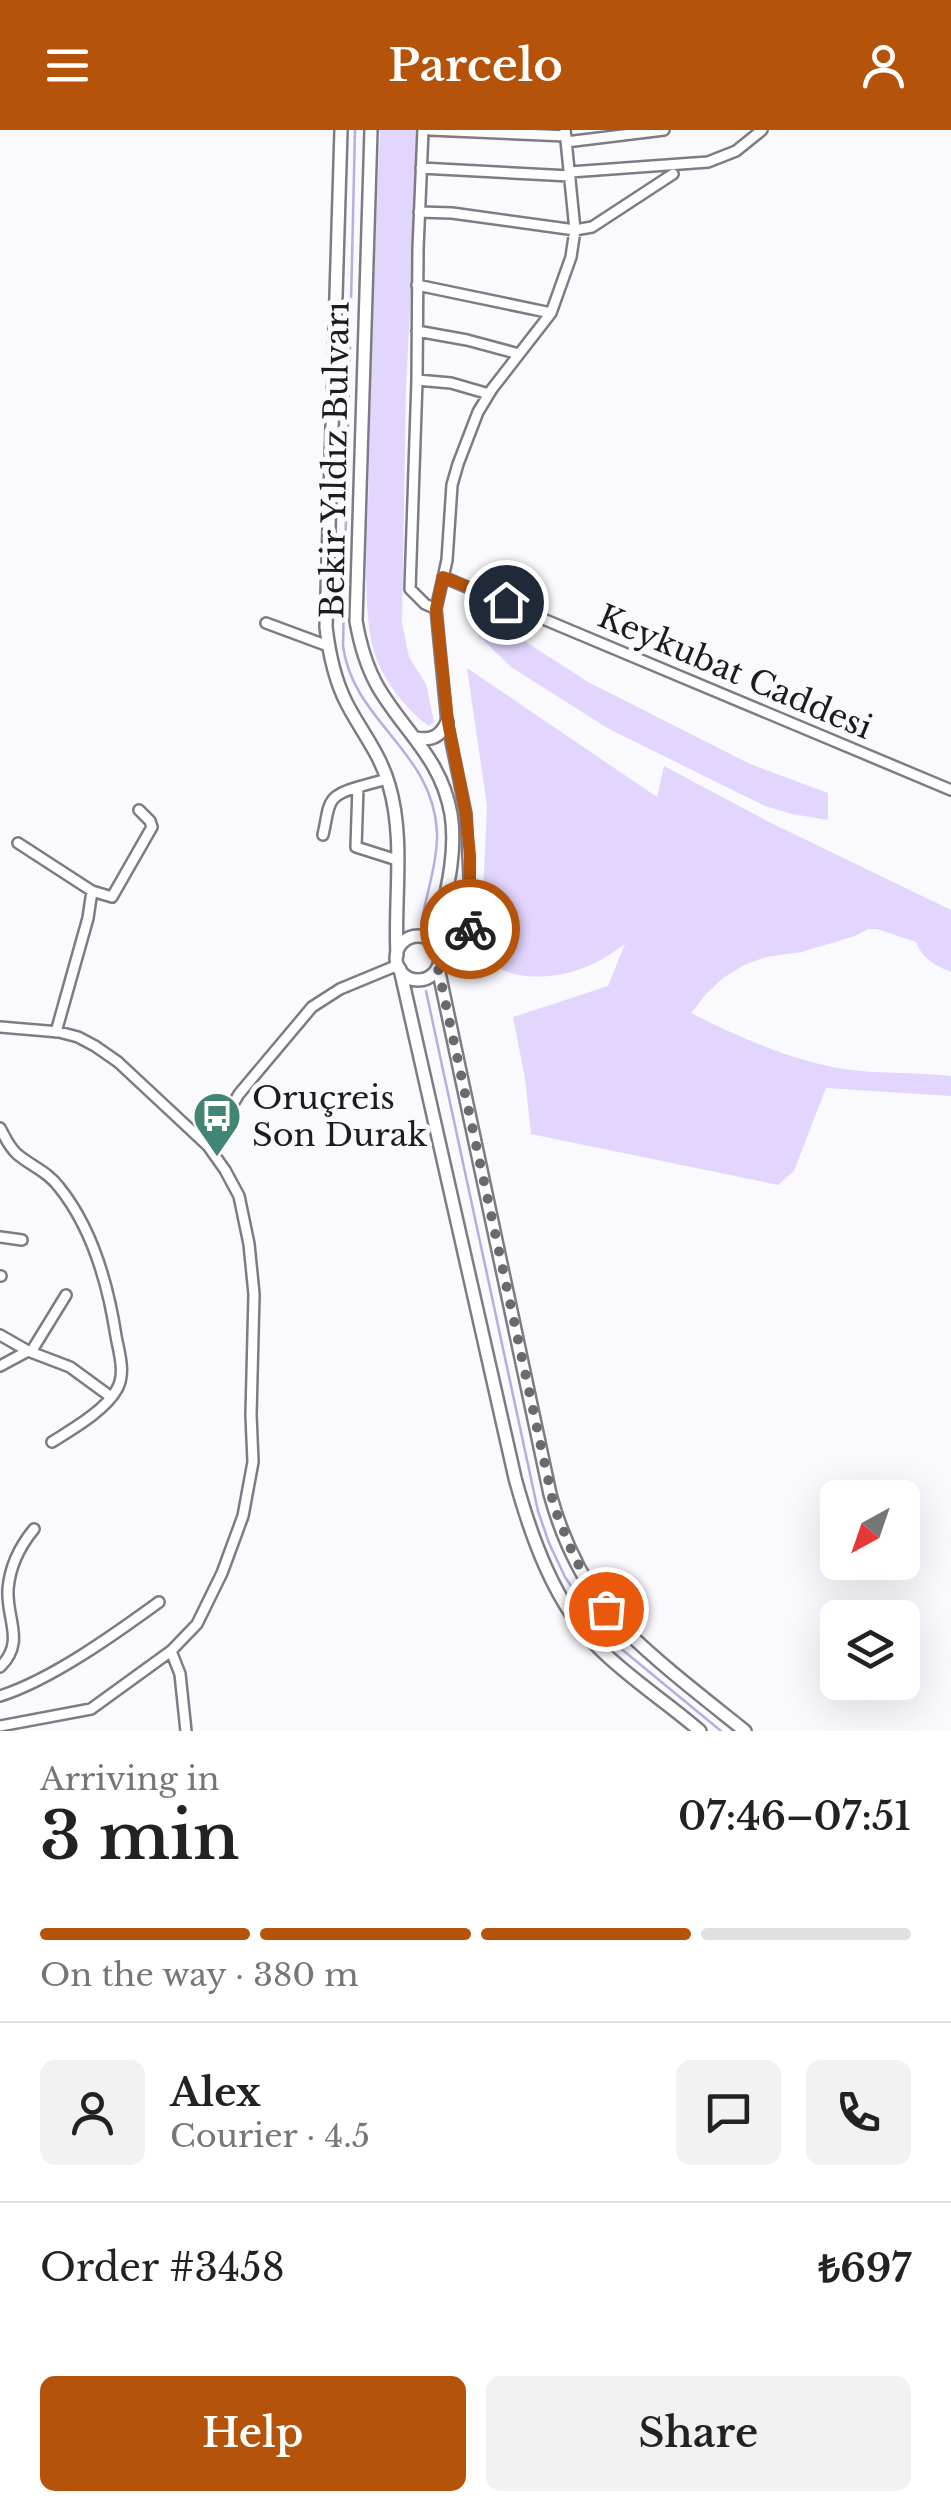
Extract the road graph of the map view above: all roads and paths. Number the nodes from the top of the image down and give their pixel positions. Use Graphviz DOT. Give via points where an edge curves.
graph roads {
  1 [pos="341,130"];
  2 [pos="371,130"];
  3 [pos="427,130"];
  4 [pos="664,130"];
  5 [pos="762,130"];
  6 [pos="565,136"];
  7 [pos="421,168"];
  8 [pos="570,174"];
  9 [pos="673,174"];
  10 [pos="419,212"];
  11 [pos="575,230"];
  12 [pos="417,285"];
  13 [pos="551,313"];
  14 [pos="417,331"];
  15 [pos="520,354"];
  16 [pos="416,380"];
  17 [pos="489,394"];
  18 [pos="443,577"];
  19 [pos="436,609"];
  20 [pos="266,623"];
  21 [pos="328,646"];
  22 [pos="448,722"];
  23 [pos="416,738"];
  24 [pos="387,779"];
  25 [pos="358,787"];
  26 [pos="951,790"];
  27 [pos="139,810"];
  28 [pos="323,835"];
  29 [pos="18,843"];
  30 [pos="397,860"];
  31 [pos="92,892"];
  32 [pos="470,906"];
  33 [pos="436,947"];
  34 [pos="398,963"];
  35 [pos="438,966"];
  36 [pos="0,1027"];
  37 [pos="56,1032"];
  38 [pos="0,1128"];
  39 [pos="208,1146"];
  40 [pos="0,1237"];
  41 [pos="22,1240"];
  42 [pos="66,1295"];
  43 [pos="0,1335"];
  44 [pos="30,1352"];
  45 [pos="0,1366"];
  46 [pos="112,1397"];
  47 [pos="52,1442"];
  48 [pos="34,1529"];
  49 [pos="158,1602"];
  50 [pos="171,1651"];
  51 [pos="0,1667"];
  52 [pos="0,1696"];
  53 [pos="0,1726"];
  54 [pos="186,1731"];
  55 [pos="700,1731"];
  56 [pos="744,1731"];
  1 -- 21 [label="main road, Bekir Yıldız Bulvarı"];
  2 -- 23 [label="main road, Bekir Yıldız Bulvarı" via="356,621 372,674"];
  3 -- 6 [label="street"];
  3 -- 7 [label="street"];
  4 -- 6 [label="street"];
  5 -- 8 [label="street" via="708,162"];
  6 -- 8 [label="street"];
  7 -- 8 [label="street"];
  7 -- 10 [label="street"];
  8 -- 11 [label="street"];
  9 -- 11 [label="street" via="592,227"];
  10 -- 11 [label="street"];
  10 -- 12 [label="street"];
  11 -- 13 [label="street"];
  12 -- 13 [label="street"];
  12 -- 14 [label="street"];
  13 -- 15 [label="street"];
  14 -- 15 [label="street"];
  14 -- 16 [label="street"];
  15 -- 17 [label="street"];
  16 -- 17 [label="street"];
  16 -- 19 [label="street" via="410,590"];
  17 -- 18 [label="street" via="455,474"];
  18 -- 19 [label="street"];
  18 -- 26 [label="street, Keykubat Caddesi"];
  19 -- 22 [label="street"];
  20 -- 21 [label="street"];
  21 -- 24 [label="main road, Bekir Yıldız Bulvarı" via="341,692"];
  22 -- 23 [label="main road" via="437,736"];
  22 -- 32 [label="street" via="466,814"];
  23 -- 33 [label="main road, Bekir Yıldız Bulvarı" via="439,777 452,827"];
  24 -- 25 [label="street"];
  24 -- 30 [label="main road, Bekir Yıldız Bulvarı"];
  25 -- 28 [label="street" via="332,800"];
  25 -- 30 [label="street" via="356,847"];
  27 -- 31 [label="street" via="152,827 115,894"];
  29 -- 31 [label="street"];
  30 -- 34 [label="main road, Bekir Yıldız Bulvarı"];
  31 -- 37 [label="street"];
  32 -- 33 [label="street" via="462,925"];
  32 -- 35 [label="street" via="466,944"];
  33 -- 34 [label="main road" via="411,938 400,946"];
  33 -- 35 [label="main road"];
  34 -- 35 [label="main road" via="420,980"];
  34 -- 39 [label="street" via="312,1007 239,1094"];
  34 -- 55 [label="main road, Bekir Yıldız Bulvarı" via="527,1522 568,1607 599,1648"];
  35 -- 56 [label="main road" via="558,1520 615,1620"];
  36 -- 37 [label="street"];
  37 -- 39 [label="street" via="87,1041 118,1062"];
  38 -- 46 [label="street" via="15,1152 58,1184 80,1218 108,1287 122,1372"];
  39 -- 50 [label="street" via="239,1196 249,1244 252,1462 243,1516 222,1573 197,1624"];
  40 -- 41 [label="street"];
  42 -- 44 [label="street"];
  43 -- 44 [label="street"];
  44 -- 45 [label="street"];
  44 -- 46 [label="street" via="70,1367"];
  46 -- 47 [label="street"];
  48 -- 51 [label="street" via="11,1574 14,1645"];
  49 -- 52 [label="street"];
  50 -- 53 [label="street" via="92,1709"];
  50 -- 54 [label="street"];
}
